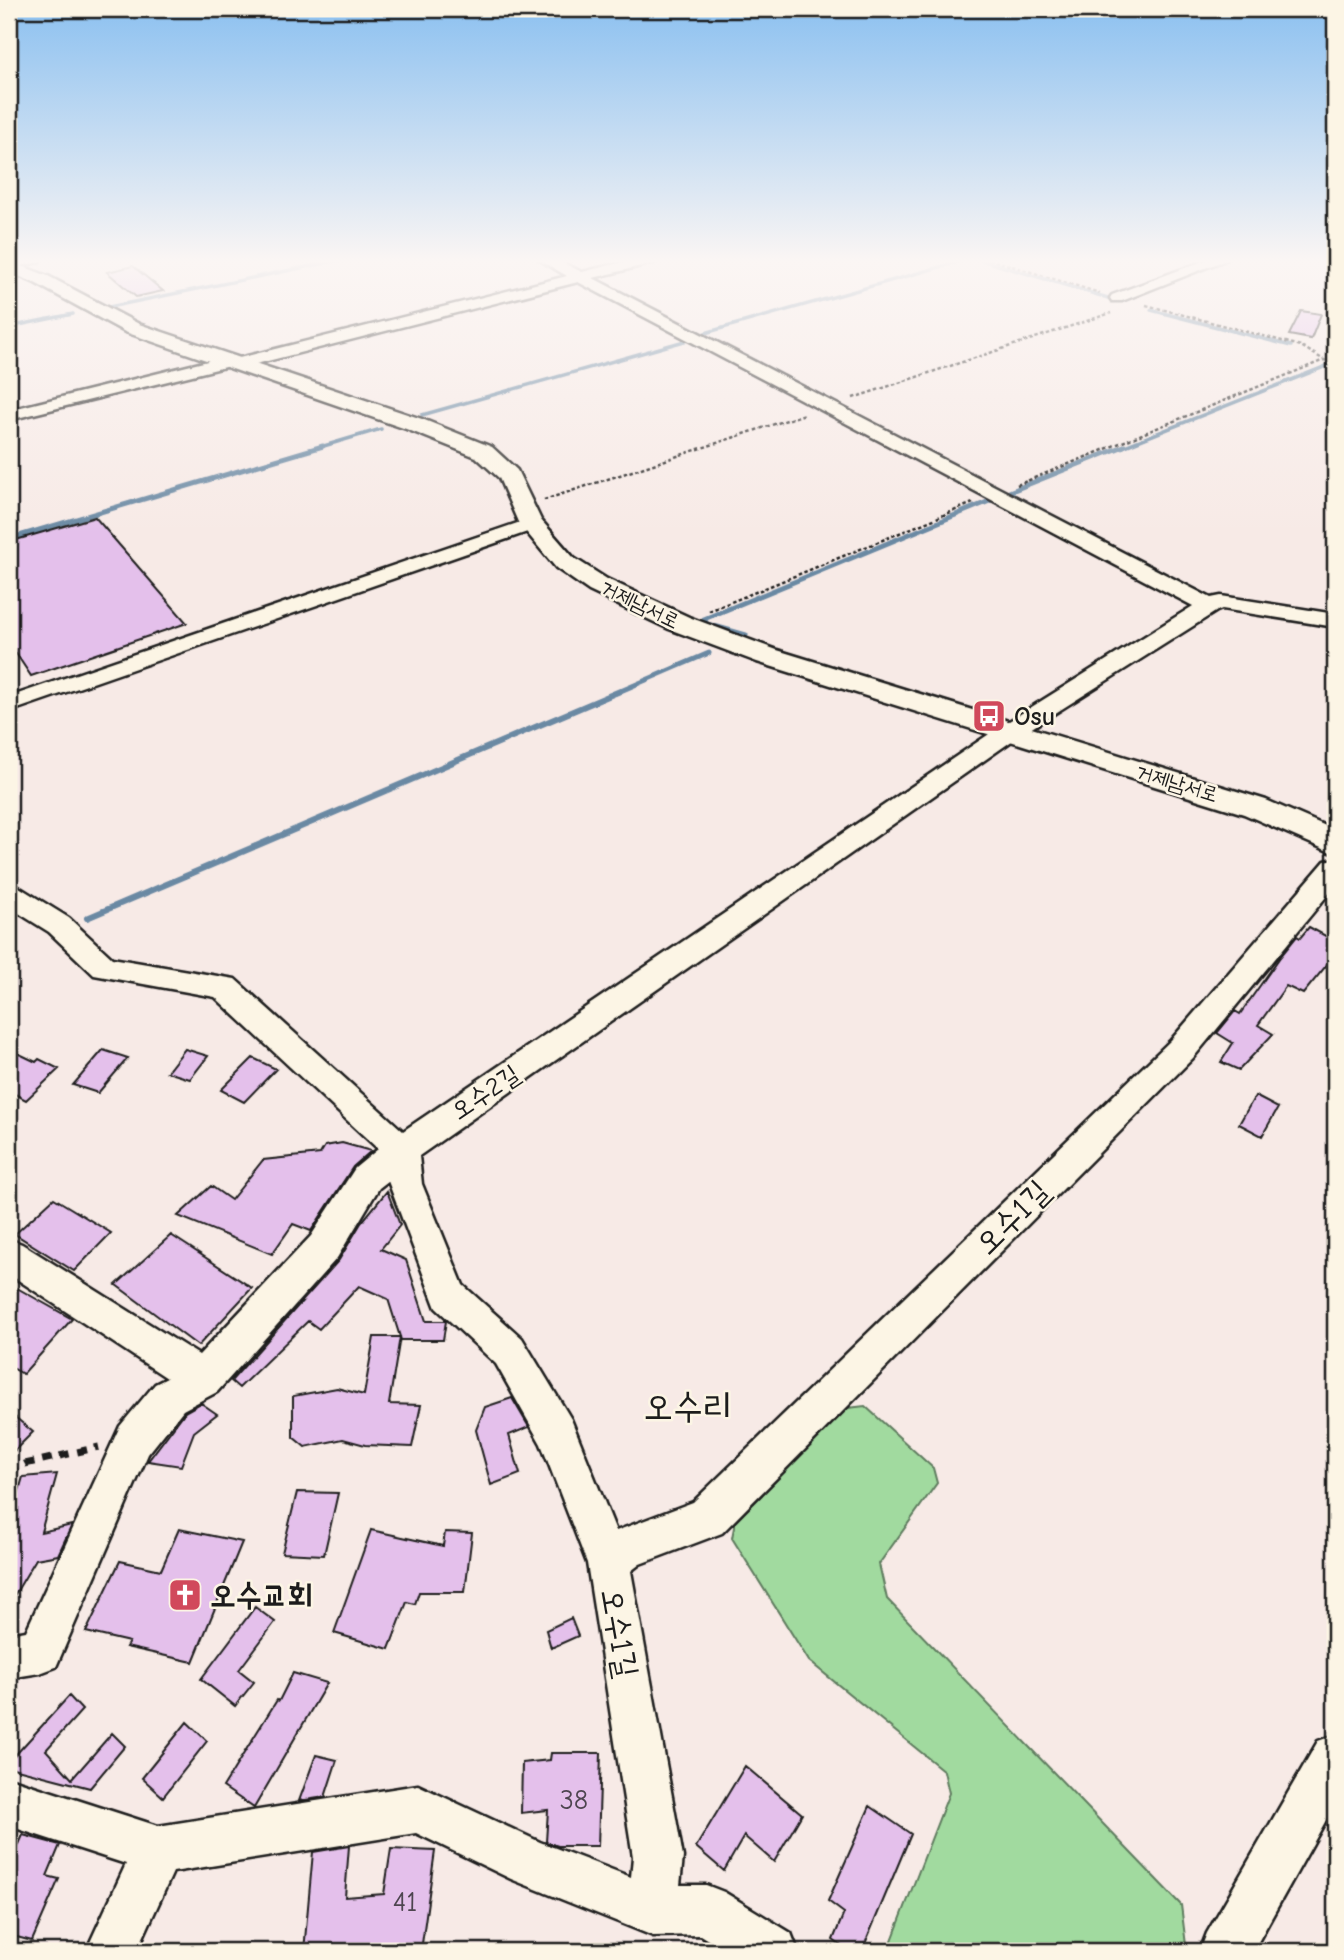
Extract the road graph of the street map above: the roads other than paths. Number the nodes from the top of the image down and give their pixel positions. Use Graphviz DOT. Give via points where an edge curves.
graph roads {
  1 [pos="197,350"];
  2 [pos="283,350"];
  3 [pos="720,350"];
  4 [pos="232,363"];
  5 [pos="9,415"];
  6 [pos="532,524"];
  7 [pos="1209,606"];
  8 [pos="1335,620"];
  9 [pos="9,705"];
  10 [pos="1010,731"];
  11 [pos="1335,843"];
  12 [pos="1335,869"];
  13 [pos="9,894"];
  14 [pos="401,1150"];
  15 [pos="9,1255"];
  16 [pos="203,1379"];
  17 [pos="608,1563"];
  18 [pos="9,1656"];
  19 [pos="1335,1758"];
  20 [pos="9,1802"];
  21 [pos="158,1850"];
  22 [pos="653,1911"];
  23 [pos="111,1951"];
  24 [pos="773,1951"];
  25 [pos="1225,1951"];
  1 -- 4 [label="main road, 거제남서로"];
  2 -- 4 [label="street"];
  3 -- 7 [label="street"];
  4 -- 5 [label="street"];
  4 -- 6 [label="main road, 거제남서로" via="484,452 509,475"];
  6 -- 9 [label="street"];
  6 -- 10 [label="main road, 거제남서로" via="565,564 679,623 767,656"];
  7 -- 8 [label="street" via="1221,603"];
  7 -- 10 [label="street, 오수2길"];
  10 -- 11 [label="main road, 거제남서로" via="1255,807"];
  10 -- 14 [label="street, 오수2길"];
  12 -- 17 [label="street, 오수1길" via="1182,1049 707,1518 626,1548"];
  13 -- 14 [label="street" via="59,925 104,967 224,987"];
  14 -- 16 [label="street, 오수2길" via="367,1178 324,1247"];
  14 -- 17 [label="street" via="405,1184 449,1296 509,1351 557,1433"];
  15 -- 16 [label="street"];
  16 -- 18 [label="street, 오수2길" via="169,1397 135,1440 40,1651"];
  17 -- 22 [label="street, 오수1길" via="658,1857"];
  19 -- 25 [label="street"];
  20 -- 21 [label="street"];
  21 -- 22 [label="street" via="418,1809 527,1862"];
  21 -- 23 [label="street"];
  22 -- 24 [label="street" via="706,1910"];
}
